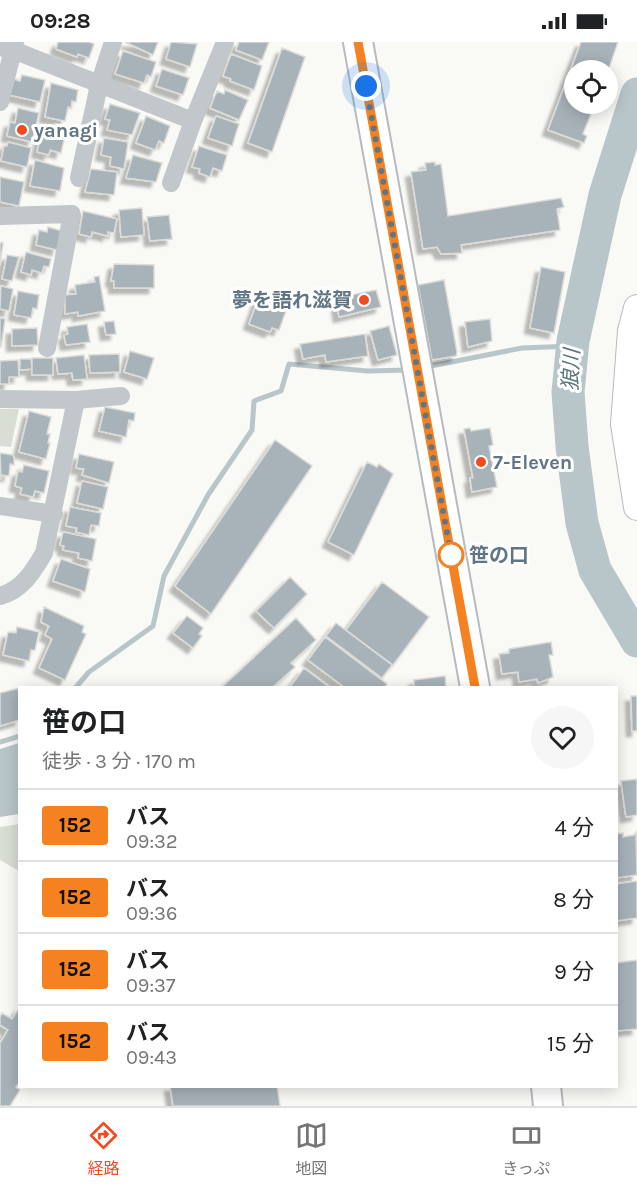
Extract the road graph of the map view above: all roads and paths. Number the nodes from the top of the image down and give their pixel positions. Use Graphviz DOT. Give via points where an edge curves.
graph roads {
  1 [pos="113,42"];
  2 [pos="225,42"];
  3 [pos="358,42"];
  4 [pos="9,46"];
  5 [pos="99,85"];
  6 [pos="0,102"];
  7 [pos="193,121"];
  8 [pos="79,178"];
  9 [pos="171,183"];
  10 [pos="0,216"];
  11 [pos="637,308"];
  12 [pos="47,348"];
  13 [pos="121,396"];
  14 [pos="0,399"];
  15 [pos="76,399"];
  16 [pos="0,506"];
  17 [pos="637,507"];
  18 [pos="54,513"];
  19 [pos="0,596"];
  20 [pos="475,686"];
  21 [pos="546,1088"];
  22 [pos="548,1106"];
  1 -- 5 [label="street"];
  2 -- 7 [label="street"];
  3 -- 20 [label="main road"];
  4 -- 5 [label="street"];
  4 -- 6 [label="street"];
  5 -- 7 [label="street"];
  5 -- 8 [label="street"];
  7 -- 9 [label="street"];
  10 -- 12 [label="street" via="72,214"];
  11 -- 17 [label="street" via="624,424"];
  13 -- 15 [label="street"];
  14 -- 15 [label="street"];
  15 -- 18 [label="street"];
  16 -- 18 [label="street"];
  18 -- 19 [label="street" via="44,554 32,574 19,587"];
  21 -- 22 [label="main road"];
}
